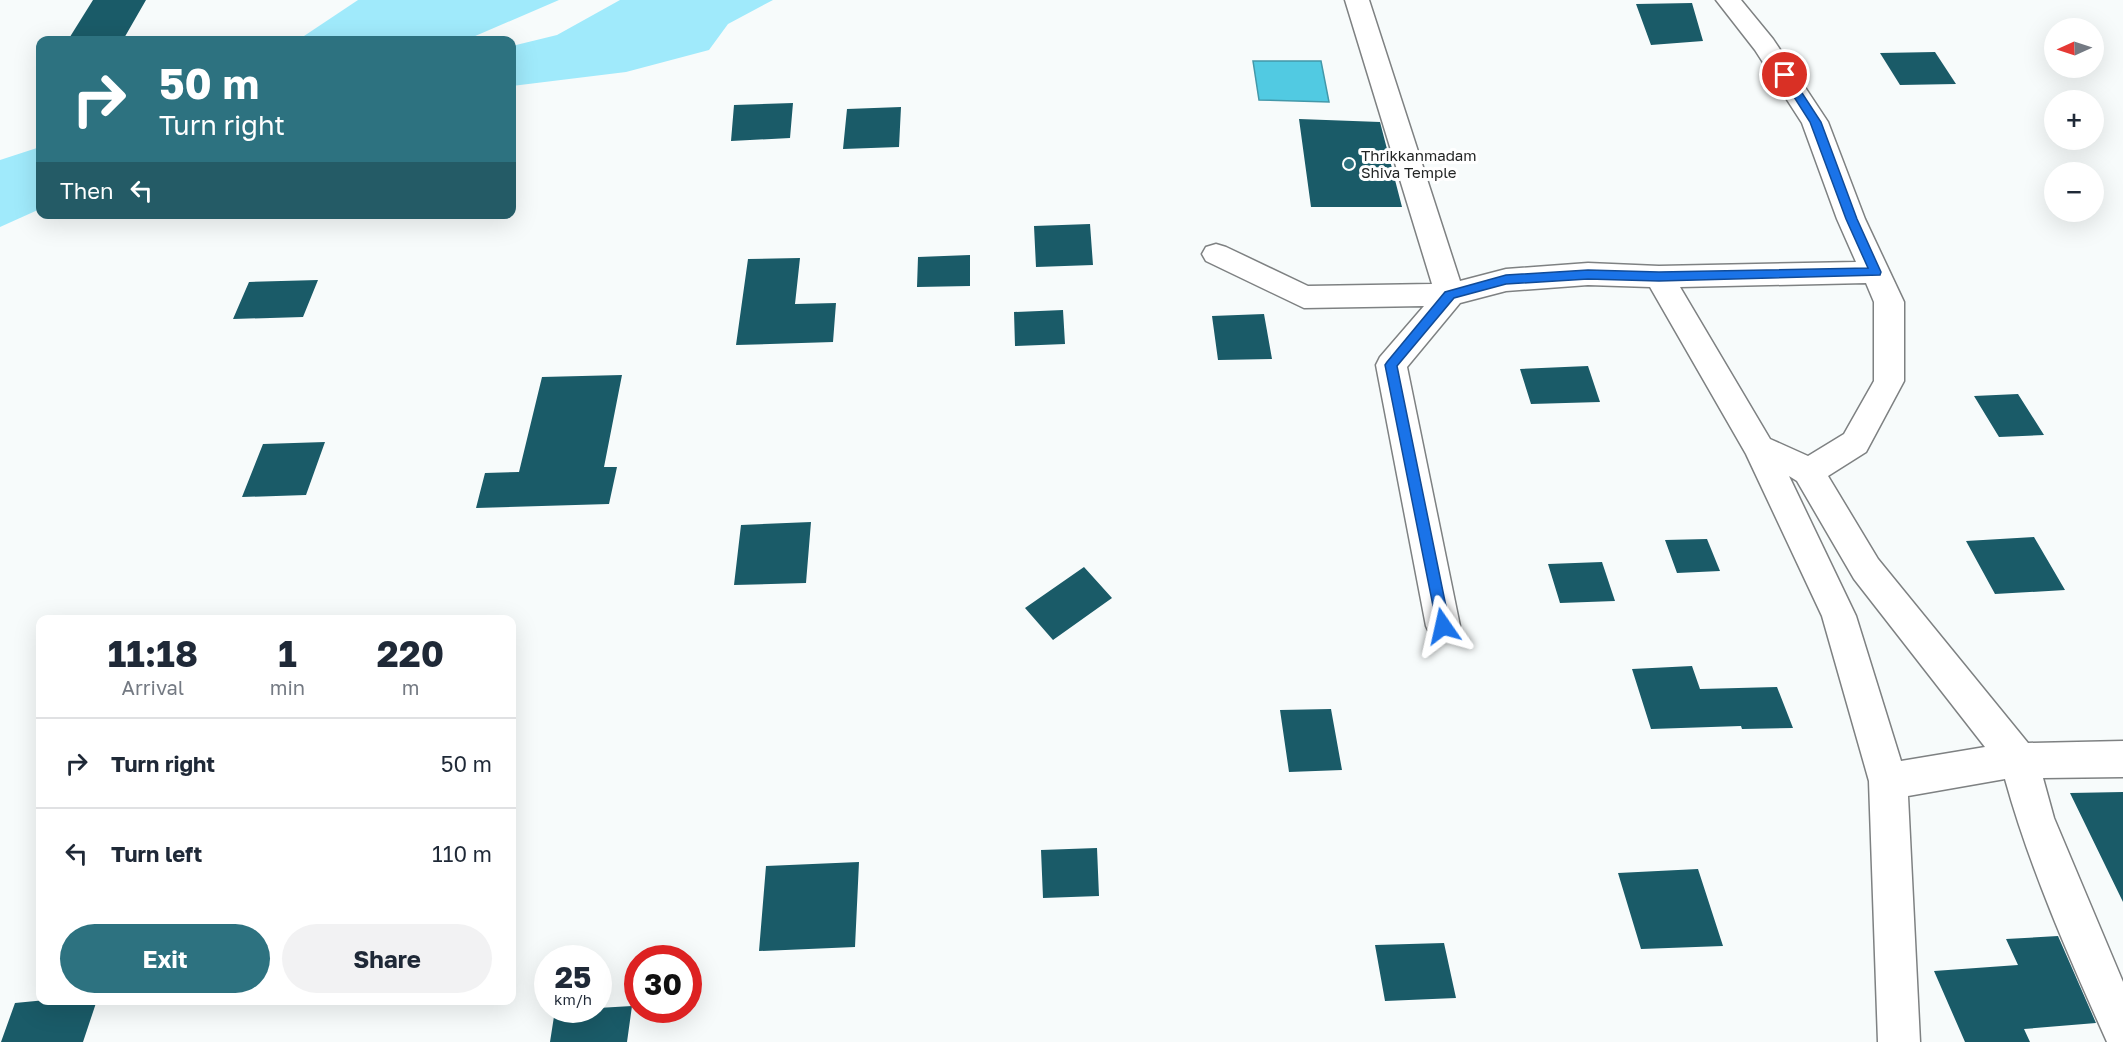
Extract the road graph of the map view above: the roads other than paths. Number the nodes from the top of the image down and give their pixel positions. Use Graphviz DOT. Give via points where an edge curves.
graph roads {
  1 [pos="1358,0"];
  2 [pos="1728,0"];
  3 [pos="1216,254"];
  4 [pos="1875,272"];
  5 [pos="1659,277"];
  6 [pos="1450,295"];
  7 [pos="1759,447"];
  8 [pos="1808,472"];
  9 [pos="1443,626"];
  10 [pos="2123,759"];
  11 [pos="2019,761"];
  12 [pos="1888,781"];
  13 [pos="2123,1029"];
  14 [pos="1899,1042"];
  1 -- 6 [label="street"];
  2 -- 4 [label="street" via="1764,45 1815,122"];
  3 -- 6 [label="street" via="1304,297"];
  4 -- 5 [label="street"];
  4 -- 8 [label="street" via="1889,302 1889,381 1855,443"];
  5 -- 6 [label="street" via="1588,274 1506,280"];
  5 -- 7 [label="street"];
  6 -- 9 [label="street" via="1391,365"];
  7 -- 8 [label="street"];
  7 -- 12 [label="street" via="1839,616"];
  8 -- 11 [label="street" via="1866,569"];
  10 -- 11 [label="street"];
  11 -- 12 [label="street"];
  11 -- 13 [label="street" via="2035,818"];
  12 -- 14 [label="street"];
}
